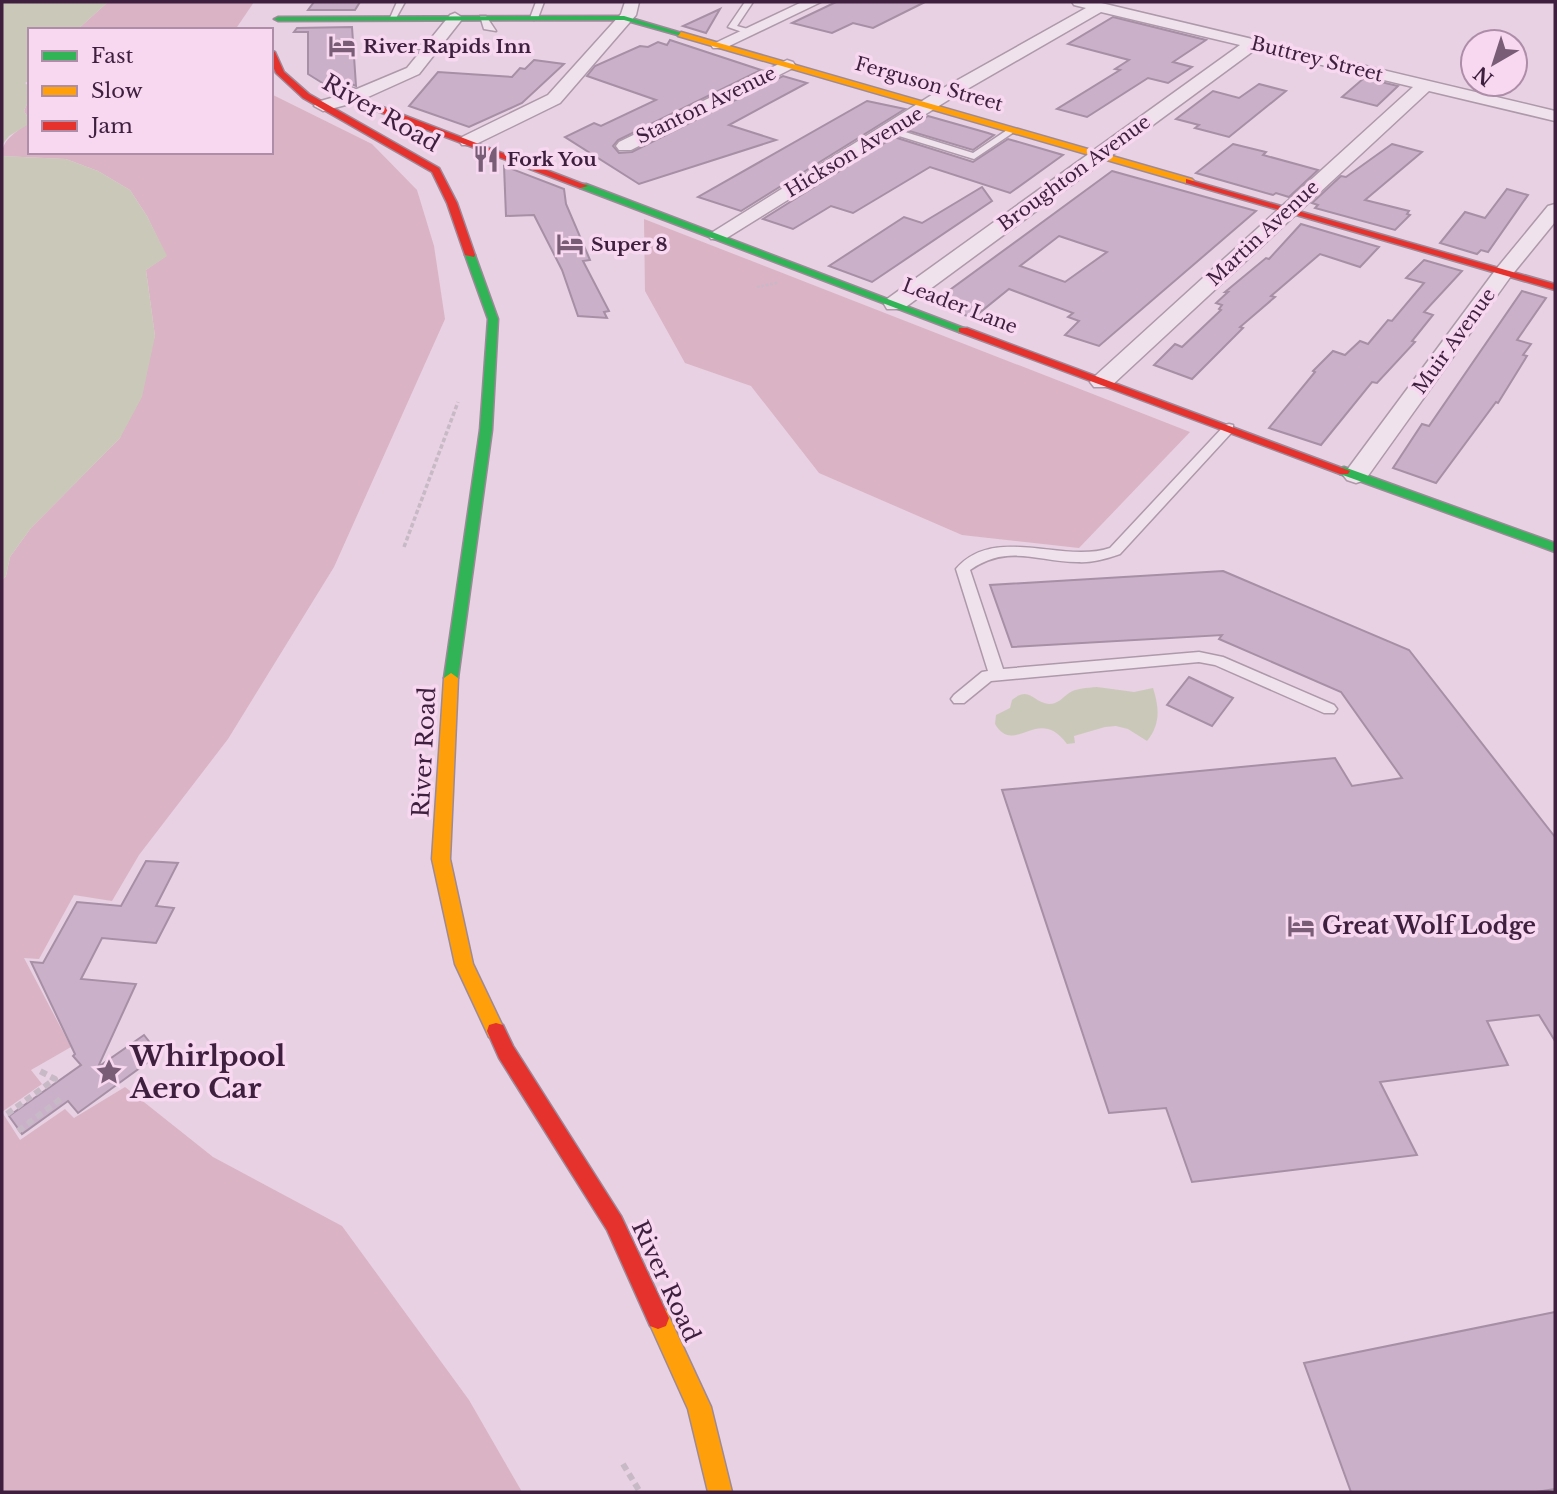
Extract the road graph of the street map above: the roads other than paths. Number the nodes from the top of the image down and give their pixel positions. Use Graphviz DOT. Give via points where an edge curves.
graph roads {
  1 [pos="290,2"];
  2 [pos="401,2"];
  3 [pos="540,2"];
  4 [pos="632,2"];
  5 [pos="748,2"];
  6 [pos="812,2"];
  7 [pos="1079,2"];
  8 [pos="1099,6"];
  9 [pos="392,18"];
  10 [pos="456,18"];
  11 [pos="534,18"];
  12 [pos="624,18"];
  13 [pos="278,19"];
  14 [pos="273,32"];
  15 [pos="748,32"];
  16 [pos="1254,43"];
  17 [pos="719,45"];
  18 [pos="407,47"];
  19 [pos="434,47"];
  20 [pos="273,57"];
  21 [pos="787,65"];
  22 [pos="1425,85"];
  23 [pos="352,93"];
  24 [pos="323,106"];
  25 [pos="930,106"];
  26 [pos="1555,116"];
  27 [pos="889,130"];
  28 [pos="1013,130"];
  29 [pos="468,141"];
  30 [pos="625,146"];
  31 [pos="1098,155"];
  32 [pos="1289,209"];
  33 [pos="1555,210"];
  34 [pos="718,235"];
  35 [pos="1504,272"];
  36 [pos="1555,287"];
  37 [pos="895,304"];
  38 [pos="1102,382"];
  39 [pos="1229,428"];
  40 [pos="1356,475"];
  41 [pos="1555,548"];
  42 [pos="996,675"];
  43 [pos="959,699"];
  44 [pos="1329,709"];
  45 [pos="720,1492"];
  1 -- 13 [label="street"];
  2 -- 9 [label="lane"];
  3 -- 11 [label="lane"];
  4 -- 12 [label="street"];
  5 -- 15 [label="lane" via="732,27"];
  6 -- 15 [label="street"];
  7 -- 8 [label="street, Buttrey Street"];
  8 -- 16 [label="street, Buttrey Street"];
  8 -- 25 [label="street, Hickson Avenue"];
  9 -- 10 [label="street, Ferguson Street"];
  9 -- 13 [label="street, Ferguson Street"];
  10 -- 11 [label="street, Ferguson Street" via="488,24"];
  10 -- 19 [label="street"];
  11 -- 12 [label="street, Ferguson Street"];
  12 -- 17 [label="street, Ferguson Street"];
  12 -- 29 [label="street" via="554,99"];
  13 -- 14 [label="street"];
  15 -- 17 [label="street"];
  16 -- 22 [label="street, Buttrey Street"];
  16 -- 31 [label="street, Broughton Avenue"];
  17 -- 21 [label="street, Ferguson Street"];
  18 -- 19 [label="lane"];
  19 -- 23 [label="street" via="413,71"];
  20 -- 24 [label="street, River Road" via="291,86"];
  21 -- 25 [label="street, Ferguson Street"];
  21 -- 30 [label="street, Stanton Avenue"];
  22 -- 26 [label="street, Buttrey Street"];
  22 -- 32 [label="street, Martin Avenue"];
  23 -- 24 [label="street"];
  23 -- 29 [label="street, Leader Lane"];
  24 -- 45 [label="street, River Road" via="436,170 493,319 486,430 449,689 441,859 464,964 506,1052 614,1223 699,1406"];
  25 -- 27 [label="street, Hickson Avenue"];
  25 -- 28 [label="street, Ferguson Street"];
  27 -- 28 [label="lane" via="974,156"];
  27 -- 34 [label="street, Hickson Avenue"];
  28 -- 31 [label="street, Ferguson Street"];
  29 -- 34 [label="street, Leader Lane"];
  31 -- 32 [label="street, Ferguson Street"];
  31 -- 37 [label="street, Broughton Avenue"];
  32 -- 35 [label="street, Ferguson Street"];
  32 -- 38 [label="street, Martin Avenue"];
  33 -- 35 [label="street, Muir Avenue"];
  34 -- 37 [label="street, Leader Lane"];
  35 -- 36 [label="street, Ferguson Street"];
  35 -- 40 [label="street, Muir Avenue"];
  37 -- 38 [label="street, Leader Lane"];
  38 -- 39 [label="street, Leader Lane"];
  39 -- 40 [label="street, Leader Lane"];
  39 -- 42 [label="lane" via="1108,555 1092,558 997,550 979,555 963,569"];
  40 -- 41 [label="street, Leader Lane"];
  42 -- 43 [label="lane" via="979,679"];
  42 -- 44 [label="lane" via="1199,657 1227,664"];
}
